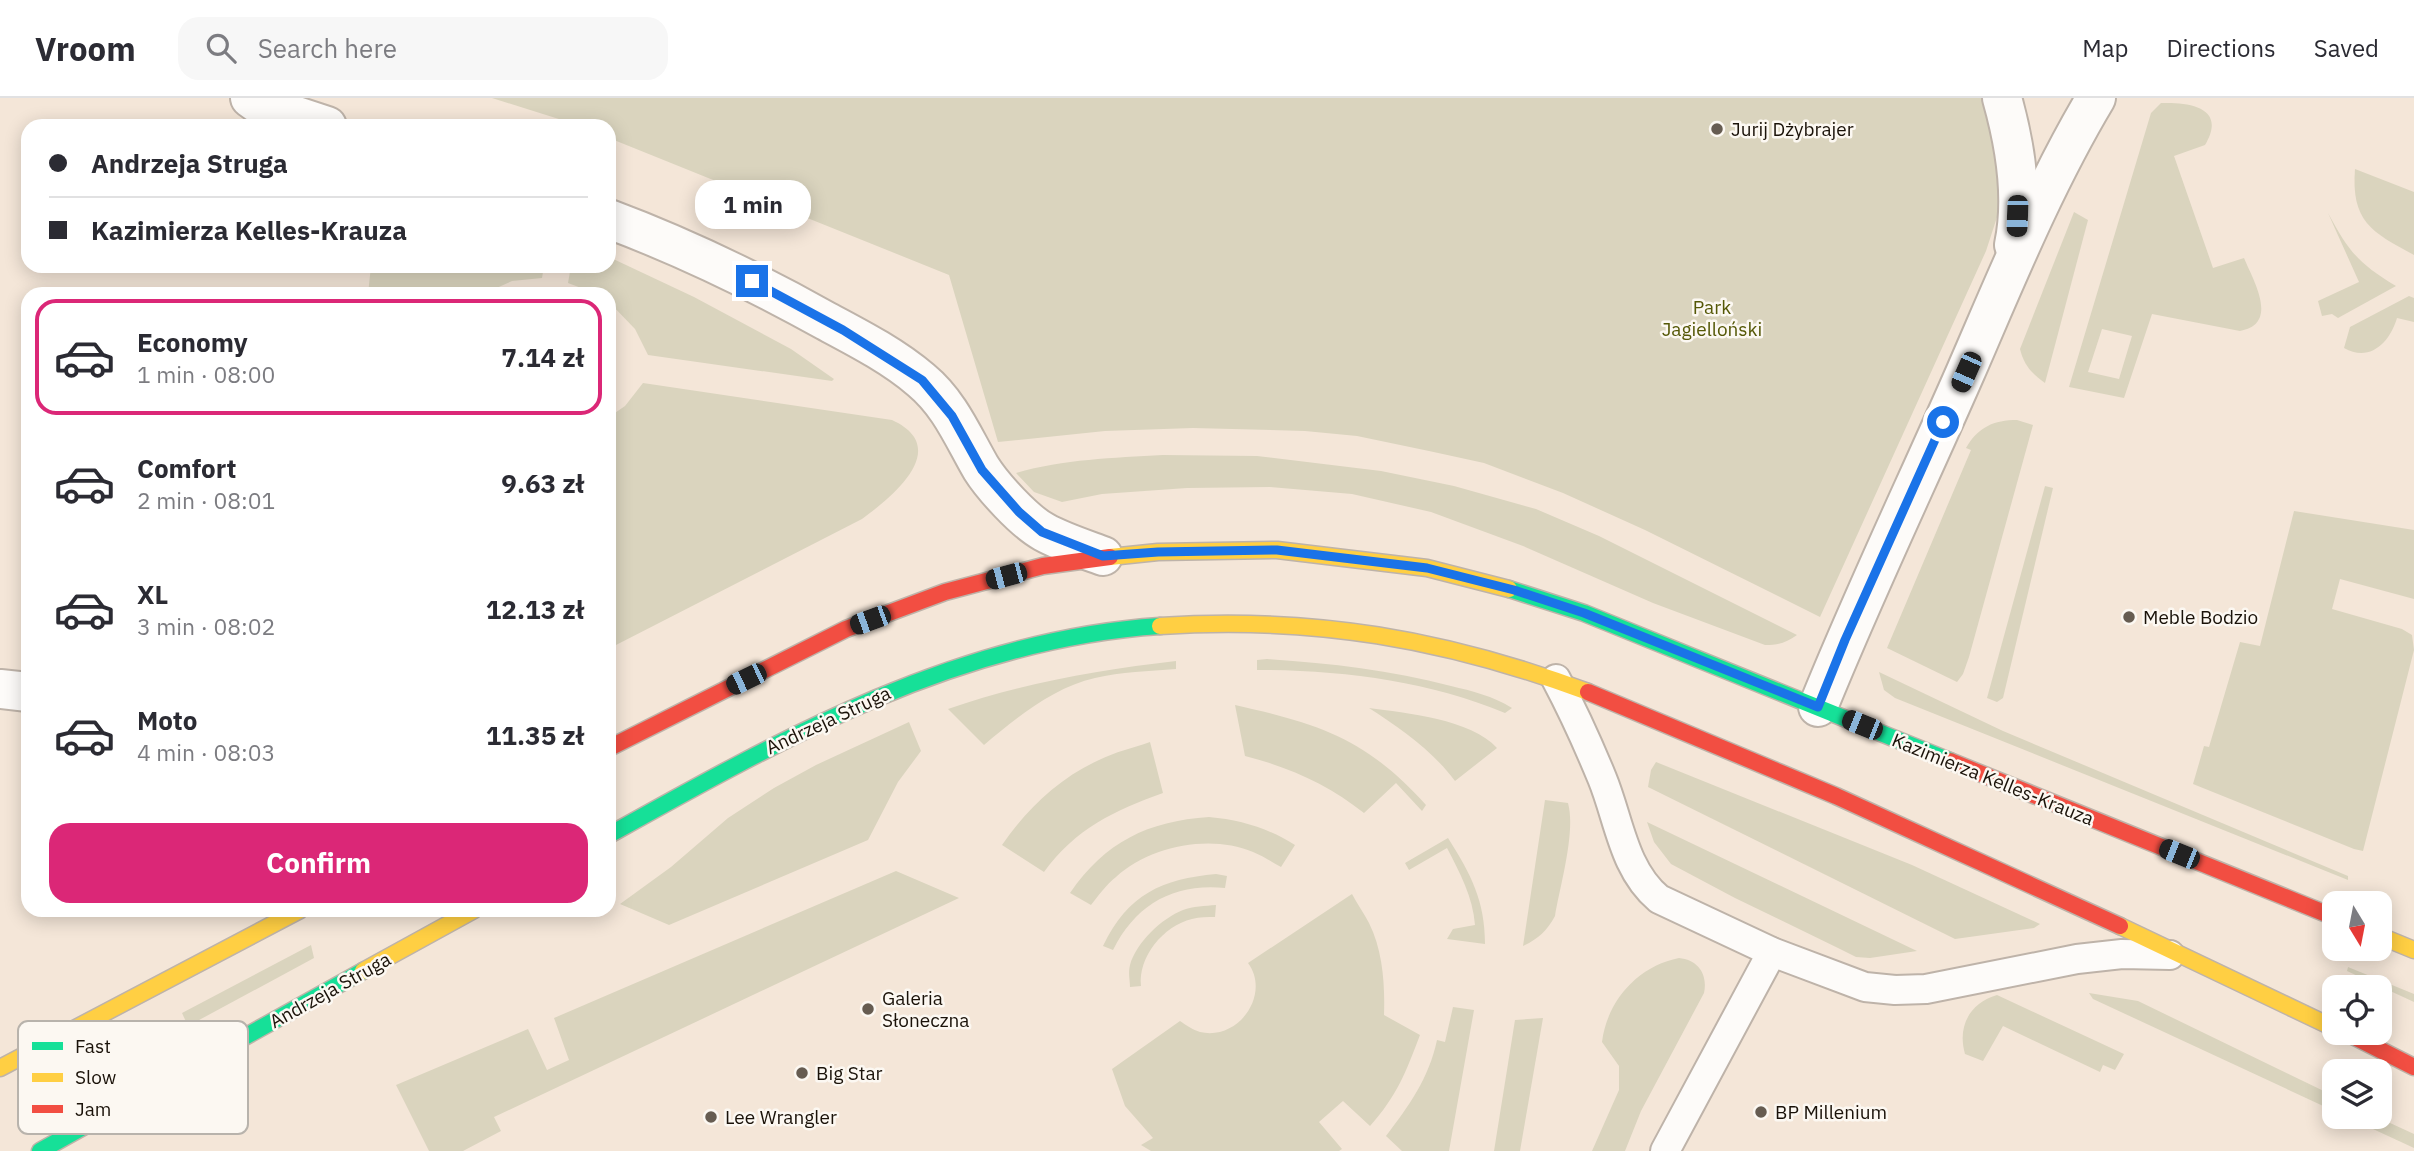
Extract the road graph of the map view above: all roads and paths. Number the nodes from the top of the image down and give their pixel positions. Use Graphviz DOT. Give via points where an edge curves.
graph roads {
  1 [pos="250,98"];
  2 [pos="2002,98"];
  3 [pos="2096,98"];
  4 [pos="306,119"];
  5 [pos="616,222"];
  6 [pos="2008,272"];
  7 [pos="1103,556"];
  8 [pos="1556,679"];
  9 [pos="0,689"];
  10 [pos="21,691"];
  11 [pos="1818,707"];
  12 [pos="616,744"];
  13 [pos="616,831"];
  14 [pos="2322,912"];
  15 [pos="287,917"];
  16 [pos="461,917"];
  17 [pos="2392,941"];
  18 [pos="2414,950"];
  19 [pos="1772,952"];
  20 [pos="2182,955"];
  21 [pos="89,1021"];
  22 [pos="2322,1021"];
  23 [pos="248,1035"];
  24 [pos="2371,1045"];
  25 [pos="18,1059"];
  26 [pos="2414,1067"];
  27 [pos="0,1068"];
  28 [pos="71,1134"];
  29 [pos="40,1151"];
  30 [pos="1665,1151"];
  1 -- 4 [label="street"];
  2 -- 6 [label="street" via="2012,139 2018,200"];
  3 -- 6 [label="street"];
  5 -- 7 [label="street, Kazimierza Kelles-Krauza" via="667,241 812,312 922,380 962,431 982,470 1019,512 1042,532"];
  6 -- 11 [label="street"];
  7 -- 11 [label="street, Kazimierza Kelles-Krauza" via="1277,550 1427,568 1584,613"];
  7 -- 12 [label="street" via="945,592 845,629"];
  8 -- 13 [label="street, Andrzeja Struga" via="1423,642 1293,624 1172,626 1060,639 925,677 869,698"];
  8 -- 19 [label="lane" via="1579,721 1630,859 1646,888"];
  8 -- 20 [label="street" via="1839,796"];
  9 -- 10 [label="street"];
  11 -- 14 [label="street, Kazimierza Kelles-Krauza"];
  15 -- 21 [label="street"];
  16 -- 23 [label="street, Andrzeja Struga"];
  17 -- 18 [label="street"];
  19 -- 20 [label="lane" via="1865,987 1895,990 1926,989 2077,959"];
  19 -- 30 [label="lane"];
  20 -- 22 [label="street"];
  24 -- 26 [label="street"];
  25 -- 27 [label="street"];
  28 -- 29 [label="street, Andrzeja Struga"];
}
